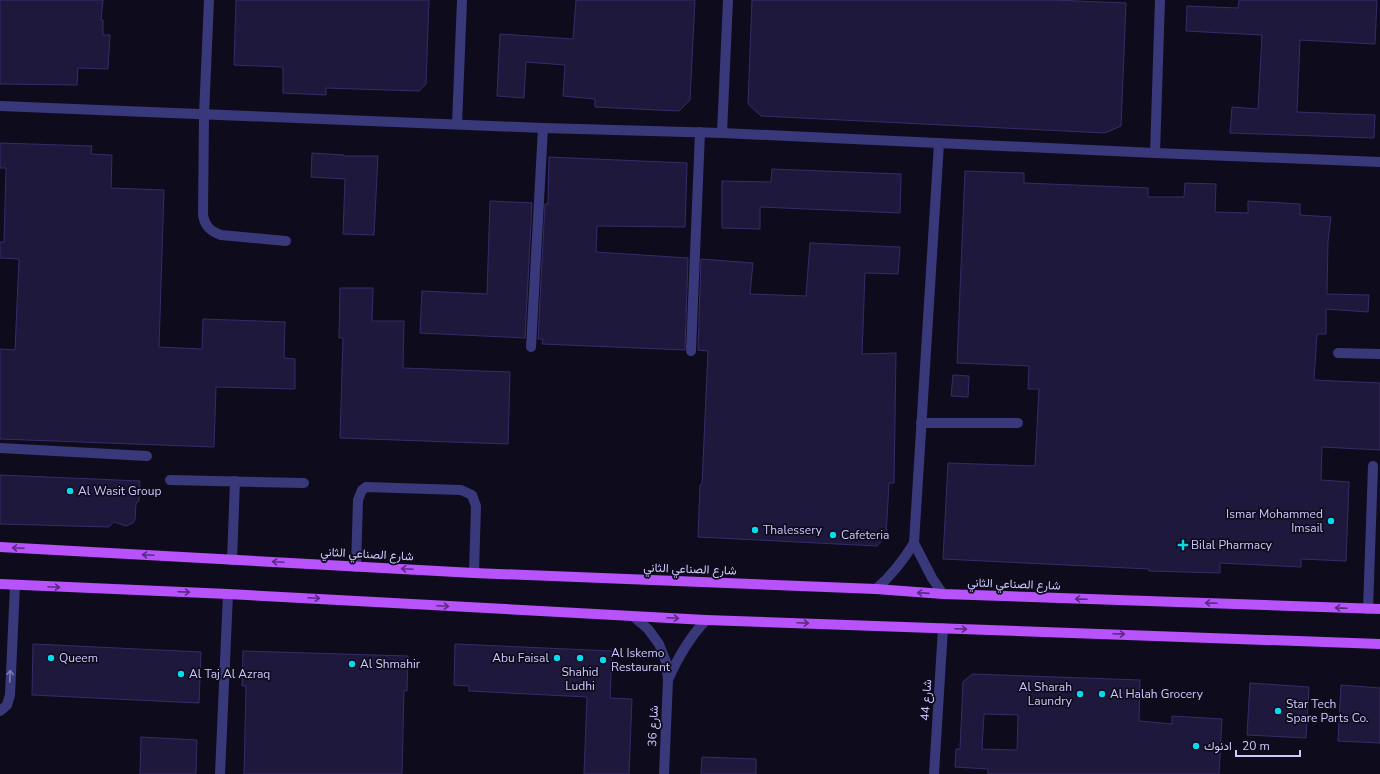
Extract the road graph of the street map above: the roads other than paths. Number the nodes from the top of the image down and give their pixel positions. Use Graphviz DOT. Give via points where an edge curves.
graph roads {
  1 [pos="209,0"];
  2 [pos="462,0"];
  3 [pos="728,0"];
  4 [pos="1160,0"];
  5 [pos="0,106"];
  6 [pos="204,115"];
  7 [pos="457,124"];
  8 [pos="543,128"];
  9 [pos="700,132"];
  10 [pos="722,133"];
  11 [pos="939,143"];
  12 [pos="1155,153"];
  13 [pos="1380,162"];
  14 [pos="286,241"];
  15 [pos="531,347"];
  16 [pos="691,351"];
  17 [pos="1338,353"];
  18 [pos="1380,354"];
  19 [pos="921,423"];
  20 [pos="1018,423"];
  21 [pos="0,448"];
  22 [pos="147,456"];
  23 [pos="1373,466"];
  24 [pos="170,480"];
  25 [pos="235,481"];
  26 [pos="304,483"];
  27 [pos="914,543"];
  28 [pos="0,547"];
  29 [pos="232,560"];
  30 [pos="356,567"];
  31 [pos="474,573"];
  32 [pos="0,584"];
  33 [pos="15,585"];
  34 [pos="876,590"];
  35 [pos="228,594"];
  36 [pos="943,594"];
  37 [pos="1368,609"];
  38 [pos="1380,609"];
  39 [pos="634,617"];
  40 [pos="706,620"];
  41 [pos="943,628"];
  42 [pos="1380,644"];
  43 [pos="668,680"];
  44 [pos="0,711"];
  45 [pos="220,774"];
  46 [pos="664,774"];
  47 [pos="934,774"];
  1 -- 6 [label="lane"];
  2 -- 7 [label="lane"];
  3 -- 10 [label="lane"];
  4 -- 12 [label="lane"];
  5 -- 6 [label="lane"];
  6 -- 7 [label="lane"];
  6 -- 14 [label="lane" via="204,222 214,233"];
  7 -- 8 [label="lane"];
  8 -- 9 [label="lane"];
  8 -- 15 [label="lane"];
  9 -- 10 [label="lane"];
  9 -- 16 [label="lane"];
  10 -- 11 [label="lane"];
  11 -- 12 [label="lane"];
  11 -- 19 [label="lane"];
  12 -- 13 [label="lane"];
  17 -- 18 [label="lane"];
  19 -- 20 [label="lane"];
  19 -- 27 [label="lane"];
  21 -- 22 [label="lane"];
  23 -- 37 [label="lane"];
  24 -- 25 [label="lane"];
  25 -- 26 [label="lane"];
  25 -- 29 [label="lane"];
  27 -- 34 [label="lane" via="904,560"];
  27 -- 36 [label="lane"];
  29 -- 28 [label="main road, شارع الصناعي الثاني, one-way"];
  30 -- 29 [label="main road, شارع الصناعي الثاني, one-way"];
  31 -- 30 [label="main road, شارع الصناعي الثاني, one-way"];
  30 -- 31 [label="lane" via="358,500 366,487 461,490 472,495 476,506"];
  31 -- 34 [label="main road, شارع الصناعي الثاني"];
  32 -- 33 [label="main road"];
  33 -- 35 [label="main road, one-way"];
  44 -- 33 [label="lane, one-way" via="7,705 10,695"];
  36 -- 34 [label="main road, شارع الصناعي الثاني, one-way"];
  35 -- 39 [label="main road, one-way"];
  35 -- 45 [label="lane"];
  37 -- 36 [label="main road, شارع الصناعي الثاني, one-way"];
  37 -- 38 [label="main road, شارع الصناعي الثاني"];
  39 -- 40 [label="main road, one-way"];
  39 -- 43 [label="lane, شارع 36" via="648,629 659,644 666,662"];
  40 -- 41 [label="main road, one-way"];
  40 -- 43 [label="lane, شارع 36" via="684,648"];
  41 -- 42 [label="main road, one-way"];
  41 -- 47 [label="lane, شارع 44"];
  43 -- 46 [label="lane, شارع 36"];
}
